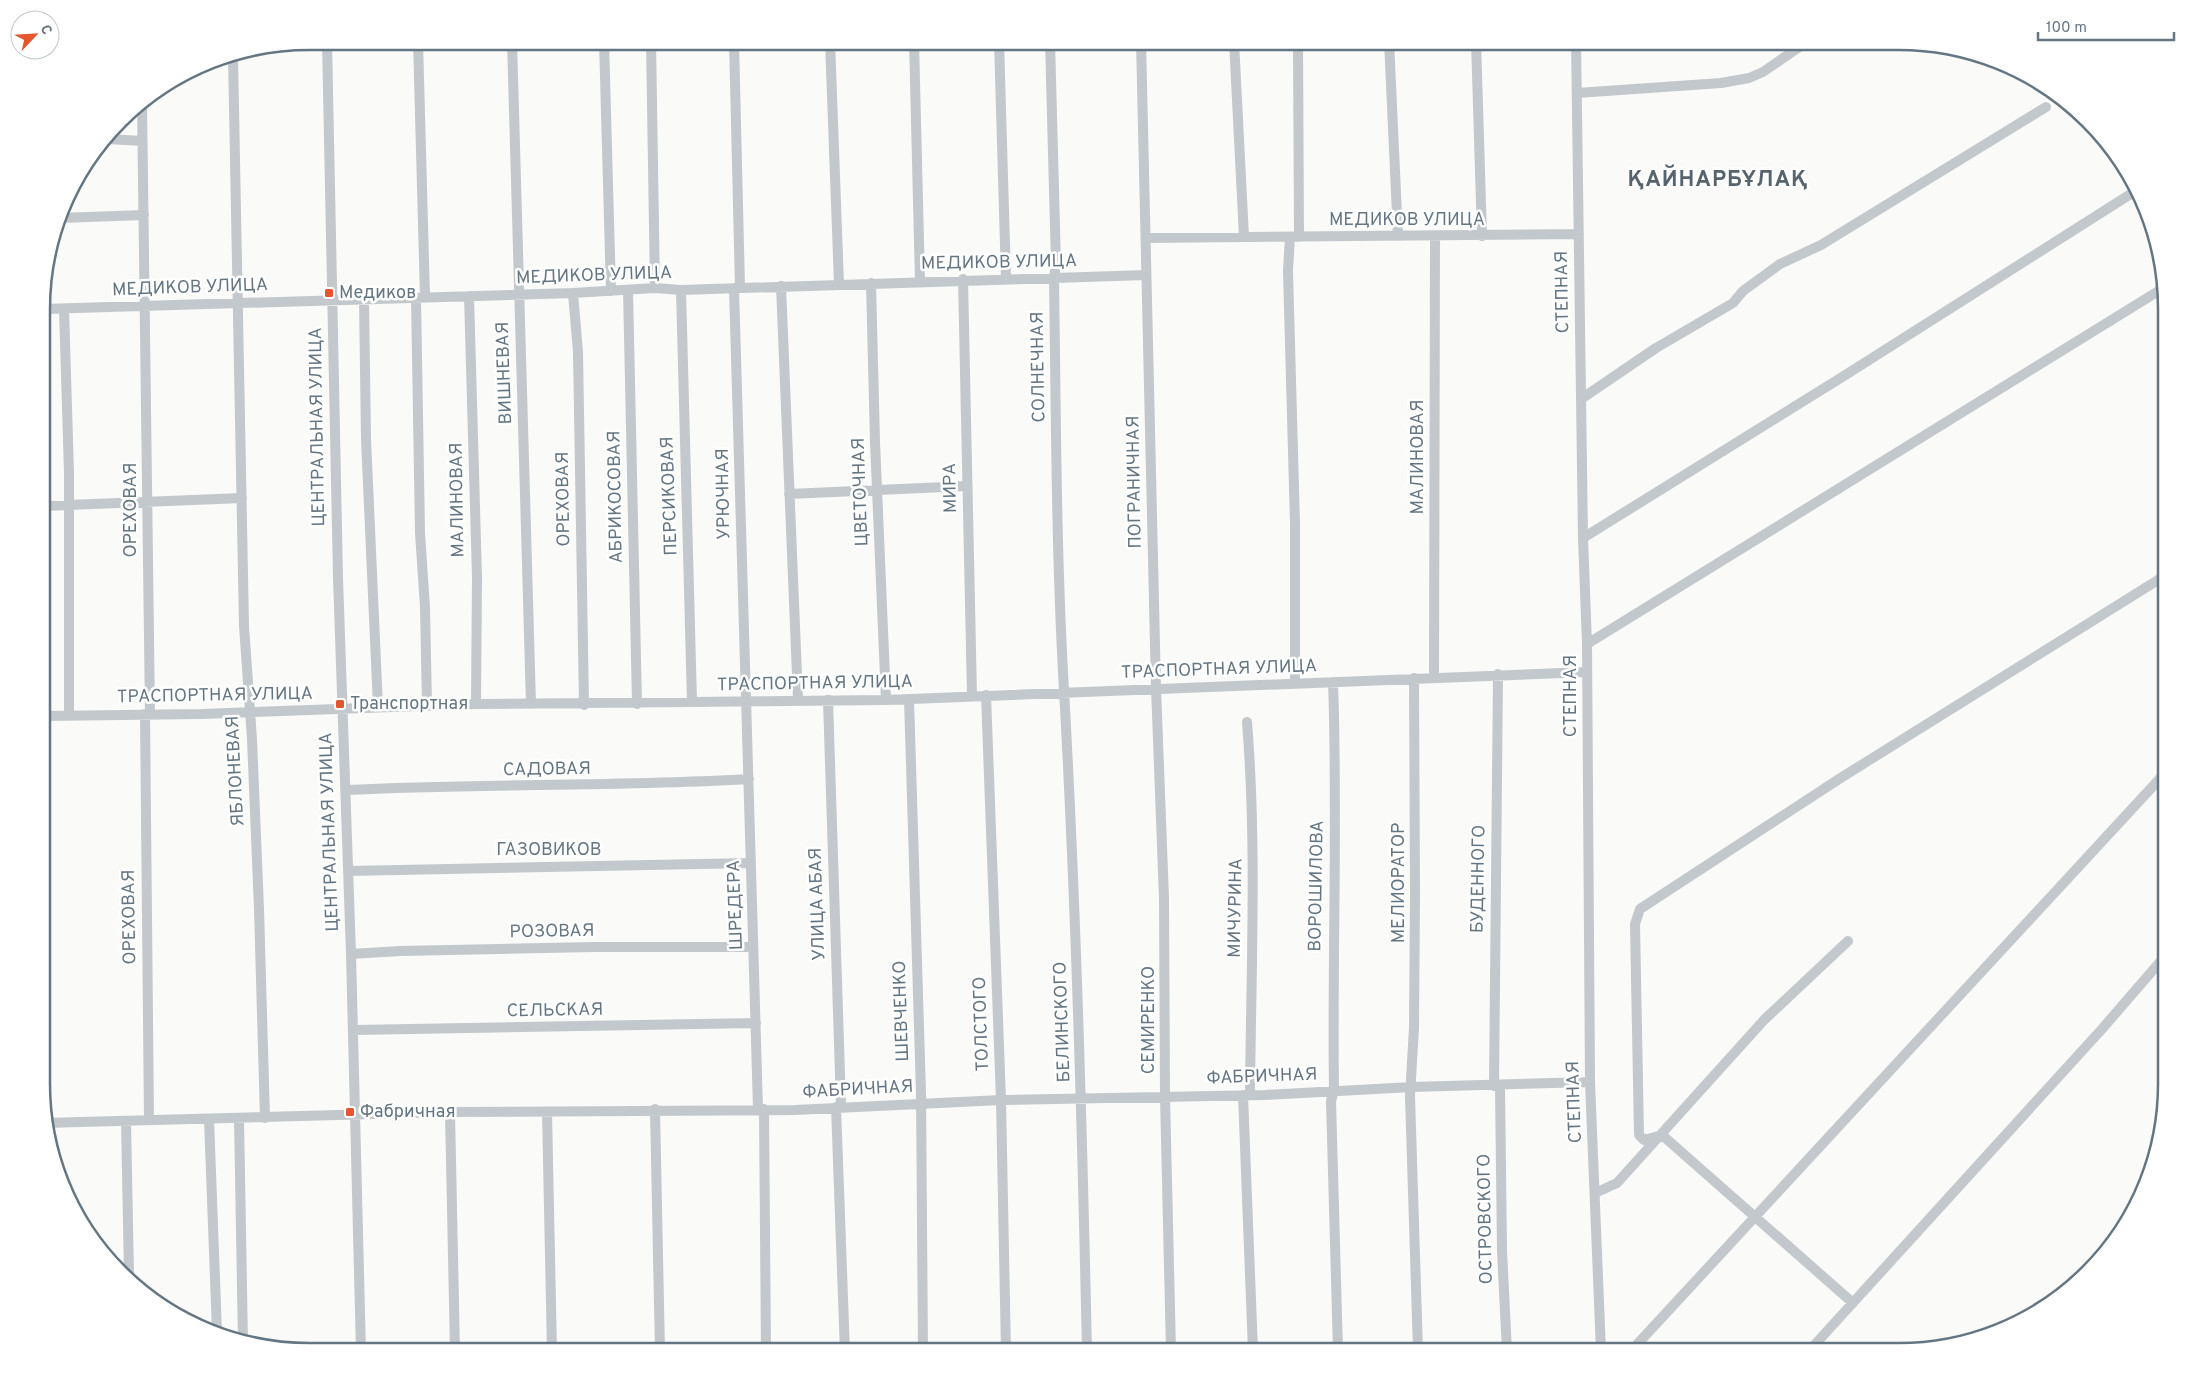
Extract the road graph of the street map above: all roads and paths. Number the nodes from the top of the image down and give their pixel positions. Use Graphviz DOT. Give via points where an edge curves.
graph roads {
  1 [pos="327,50"];
  2 [pos="418,50"];
  3 [pos="512,50"];
  4 [pos="604,50"];
  5 [pos="651,50"];
  6 [pos="734,50"];
  7 [pos="830,50"];
  8 [pos="914,50"];
  9 [pos="999,50"];
  10 [pos="1050,50"];
  11 [pos="1141,50"];
  12 [pos="1234,50"];
  13 [pos="1298,50"];
  14 [pos="1389,50"];
  15 [pos="1476,50"];
  16 [pos="1576,50"];
  17 [pos="1795,50"];
  18 [pos="233,62"];
  19 [pos="1577,93"];
  20 [pos="2046,107"];
  21 [pos="142,111"];
  22 [pos="113,139"];
  23 [pos="142,140"];
  24 [pos="2131,194"];
  25 [pos="144,215"];
  26 [pos="67,218"];
  27 [pos="1578,234"];
  28 [pos="1398,236"];
  29 [pos="1435,236"];
  30 [pos="1482,236"];
  31 [pos="1244,237"];
  32 [pos="1294,237"];
  33 [pos="1146,238"];
  34 [pos="1146,275"];
  35 [pos="963,279"];
  36 [pos="1006,279"];
  37 [pos="1054,279"];
  38 [pos="920,280"];
  39 [pos="871,283"];
  40 [pos="839,284"];
  41 [pos="781,286"];
  42 [pos="737,287"];
  43 [pos="655,288"];
  44 [pos="611,290"];
  45 [pos="628,290"];
  46 [pos="681,290"];
  47 [pos="573,293"];
  48 [pos="2157,293"];
  49 [pos="519,294"];
  50 [pos="469,296"];
  51 [pos="421,297"];
  52 [pos="364,299"];
  53 [pos="331,301"];
  54 [pos="238,303"];
  55 [pos="145,305"];
  56 [pos="50,309"];
  57 [pos="64,309"];
  58 [pos="1581,399"];
  59 [pos="967,486"];
  60 [pos="877,490"];
  61 [pos="789,494"];
  62 [pos="242,498"];
  63 [pos="148,501"];
  64 [pos="50,506"];
  65 [pos="68,506"];
  66 [pos="1583,538"];
  67 [pos="2158,580"];
  68 [pos="1587,644"];
  69 [pos="1587,672"];
  70 [pos="1498,674"];
  71 [pos="1414,678"];
  72 [pos="1434,678"];
  73 [pos="1333,682"];
  74 [pos="1295,684"];
  75 [pos="1156,688"];
  76 [pos="1065,691"];
  77 [pos="986,695"];
  78 [pos="972,696"];
  79 [pos="909,699"];
  80 [pos="745,700"];
  81 [pos="798,700"];
  82 [pos="828,700"];
  83 [pos="886,700"];
  84 [pos="692,702"];
  85 [pos="476,704"];
  86 [pos="531,704"];
  87 [pos="637,704"];
  88 [pos="427,705"];
  89 [pos="584,705"];
  90 [pos="378,707"];
  91 [pos="341,708"];
  92 [pos="250,712"];
  93 [pos="69,714"];
  94 [pos="148,714"];
  95 [pos="50,716"];
  96 [pos="1247,722"];
  97 [pos="748,779"];
  98 [pos="2158,781"];
  99 [pos="346,790"];
  100 [pos="750,863"];
  101 [pos="348,871"];
  102 [pos="1848,941"];
  103 [pos="753,947"];
  104 [pos="351,954"];
  105 [pos="2158,964"];
  106 [pos="756,1023"];
  107 [pos="354,1030"];
  108 [pos="1590,1082"];
  109 [pos="1497,1086"];
  110 [pos="1412,1087"];
  111 [pos="1334,1091"];
  112 [pos="1246,1094"];
  113 [pos="1165,1096"];
  114 [pos="1082,1098"];
  115 [pos="1001,1100"];
  116 [pos="920,1103"];
  117 [pos="838,1107"];
  118 [pos="655,1109"];
  119 [pos="761,1109"];
  120 [pos="450,1112"];
  121 [pos="547,1112"];
  122 [pos="356,1116"];
  123 [pos="265,1118"];
  124 [pos="209,1119"];
  125 [pos="239,1119"];
  126 [pos="149,1120"];
  127 [pos="126,1121"];
  128 [pos="53,1123"];
  129 [pos="1662,1135"];
  130 [pos="1595,1193"];
  131 [pos="1756,1216"];
  132 [pos="129,1270"];
  133 [pos="1852,1303"];
  134 [pos="217,1326"];
  135 [pos="243,1334"];
  136 [pos="360,1343"];
  137 [pos="455,1343"];
  138 [pos="552,1343"];
  139 [pos="660,1343"];
  140 [pos="766,1343"];
  141 [pos="845,1343"];
  142 [pos="923,1343"];
  143 [pos="1006,1343"];
  144 [pos="1087,1343"];
  145 [pos="1171,1343"];
  146 [pos="1253,1343"];
  147 [pos="1338,1343"];
  148 [pos="1418,1343"];
  149 [pos="1507,1343"];
  150 [pos="1601,1343"];
  151 [pos="1638,1343"];
  152 [pos="1816,1343"];
  1 -- 53 [label="street, ЦЕНТРАЛЬНАЯ УЛИЦА"];
  2 -- 51 [label="street"];
  3 -- 49 [label="street, ВИШНЕВАЯ"];
  4 -- 44 [label="street"];
  5 -- 43 [label="street"];
  6 -- 42 [label="street, УРЮЧНАЯ"];
  7 -- 40 [label="street"];
  8 -- 38 [label="street"];
  9 -- 36 [label="street"];
  10 -- 37 [label="street, СОЛНЕЧНАЯ"];
  11 -- 33 [label="street, ПОГРАНИЧНАЯ"];
  12 -- 31 [label="street"];
  13 -- 32 [label="street"];
  14 -- 28 [label="street"];
  15 -- 30 [label="street"];
  16 -- 19 [label="street, СТЕПНАЯ"];
  17 -- 19 [label="street" via="1749,78 1721,83"];
  18 -- 54 [label="street, ЯБЛОНЕВАЯ"];
  19 -- 27 [label="street, СТЕПНАЯ"];
  20 -- 58 [label="street" via="1821,245 1780,264 1743,291 1733,303 1656,348"];
  21 -- 23 [label="street, ОРЕХОВАЯ"];
  22 -- 23 [label="street"];
  23 -- 25 [label="street, ОРЕХОВАЯ"];
  24 -- 66 [label="street"];
  25 -- 26 [label="street"];
  25 -- 55 [label="street, ОРЕХОВАЯ"];
  27 -- 30 [label="street, МЕДИКОВ УЛИЦА"];
  27 -- 58 [label="street, СТЕПНАЯ"];
  28 -- 29 [label="street, МЕДИКОВ УЛИЦА"];
  28 -- 32 [label="street, МЕДИКОВ УЛИЦА"];
  29 -- 30 [label="street, МЕДИКОВ УЛИЦА"];
  29 -- 72 [label="street, МАЛИНОВАЯ"];
  31 -- 32 [label="street, МЕДИКОВ УЛИЦА"];
  31 -- 33 [label="street, МЕДИКОВ УЛИЦА"];
  32 -- 74 [label="street" via="1288,271 1295,524"];
  33 -- 34 [label="street, ПОГРАНИЧНАЯ"];
  34 -- 37 [label="street, МЕДИКОВ УЛИЦА"];
  34 -- 75 [label="street, ПОГРАНИЧНАЯ"];
  35 -- 36 [label="street, МЕДИКОВ УЛИЦА"];
  35 -- 38 [label="street, МЕДИКОВ УЛИЦА"];
  35 -- 59 [label="street, МИРА"];
  36 -- 37 [label="street, МЕДИКОВ УЛИЦА"];
  37 -- 76 [label="street, СОЛНЕЧНАЯ"];
  38 -- 39 [label="street, МЕДИКОВ УЛИЦА"];
  39 -- 40 [label="street, МЕДИКОВ УЛИЦА"];
  39 -- 60 [label="street, ЦВЕТОЧНАЯ"];
  40 -- 41 [label="street, МЕДИКОВ УЛИЦА"];
  41 -- 42 [label="street, МЕДИКОВ УЛИЦА"];
  41 -- 61 [label="street"];
  42 -- 46 [label="street, МЕДИКОВ УЛИЦА"];
  42 -- 80 [label="street, УРЮЧНАЯ"];
  43 -- 45 [label="street, МЕДИКОВ УЛИЦА"];
  43 -- 46 [label="street, МЕДИКОВ УЛИЦА"];
  44 -- 45 [label="street, МЕДИКОВ УЛИЦА"];
  44 -- 47 [label="street, МЕДИКОВ УЛИЦА"];
  45 -- 87 [label="street, АБРИКОСОВАЯ"];
  46 -- 84 [label="street, ПЕРСИКОВАЯ"];
  47 -- 49 [label="street, МЕДИКОВ УЛИЦА"];
  47 -- 89 [label="street, ОРЕХОВАЯ" via="578,352"];
  48 -- 68 [label="street"];
  49 -- 50 [label="street, МЕДИКОВ УЛИЦА"];
  49 -- 86 [label="street, ВИШНЕВАЯ"];
  50 -- 51 [label="street, МЕДИКОВ УЛИЦА"];
  50 -- 85 [label="street, МАЛИНОВАЯ" via="477,577"];
  51 -- 52 [label="street, МЕДИКОВ УЛИЦА"];
  51 -- 88 [label="street" via="420,533 426,607"];
  52 -- 53 [label="street, МЕДИКОВ УЛИЦА"];
  52 -- 90 [label="street"];
  53 -- 54 [label="street, МЕДИКОВ УЛИЦА"];
  53 -- 91 [label="street, ЦЕНТРАЛЬНАЯ УЛИЦА"];
  54 -- 55 [label="street, МЕДИКОВ УЛИЦА"];
  54 -- 62 [label="street, ЯБЛОНЕВАЯ"];
  55 -- 57 [label="street, МЕДИКОВ УЛИЦА"];
  55 -- 63 [label="street, ОРЕХОВАЯ"];
  56 -- 57 [label="street, МЕДИКОВ УЛИЦА"];
  57 -- 65 [label="street"];
  58 -- 66 [label="street, СТЕПНАЯ"];
  59 -- 60 [label="street"];
  59 -- 78 [label="street, МИРА"];
  60 -- 61 [label="street"];
  60 -- 83 [label="street, ЦВЕТОЧНАЯ"];
  61 -- 81 [label="street"];
  62 -- 63 [label="street"];
  62 -- 92 [label="street, ЯБЛОНЕВАЯ" via="244,626"];
  63 -- 65 [label="street"];
  63 -- 94 [label="street, ОРЕХОВАЯ"];
  64 -- 65 [label="street"];
  65 -- 93 [label="street"];
  66 -- 68 [label="street, СТЕПНАЯ"];
  67 -- 129 [label="street" via="1839,779 1640,909 1635,924 1639,1134 1644,1140"];
  68 -- 69 [label="street, СТЕПНАЯ"];
  69 -- 70 [label="street, ТРАСПОРТНАЯ УЛИЦА"];
  69 -- 108 [label="street, СТЕПНАЯ"];
  70 -- 72 [label="street, ТРАСПОРТНАЯ УЛИЦА"];
  70 -- 109 [label="street, БУДЕННОГО"];
  71 -- 72 [label="street, ТРАСПОРТНАЯ УЛИЦА"];
  71 -- 73 [label="street, ТРАСПОРТНАЯ УЛИЦА"];
  71 -- 110 [label="street, МЕЛИОРАТОР" via="1416,816"];
  73 -- 74 [label="street, ТРАСПОРТНАЯ УЛИЦА"];
  73 -- 111 [label="street, ВОРОШИЛОВА"];
  74 -- 75 [label="street, ТРАСПОРТНАЯ УЛИЦА"];
  75 -- 76 [label="street, ТРАСПОРТНАЯ УЛИЦА"];
  75 -- 113 [label="street, СЕМИРЕНКО" via="1164,898"];
  76 -- 77 [label="street, ТРАСПОРТНАЯ УЛИЦА"];
  76 -- 114 [label="street, БЕЛИНСКОГО"];
  77 -- 78 [label="street, ТРАСПОРТНАЯ УЛИЦА"];
  77 -- 115 [label="street, ТОЛСТОГО"];
  78 -- 79 [label="street, ТРАСПОРТНАЯ УЛИЦА"];
  79 -- 83 [label="street, ТРАСПОРТНАЯ УЛИЦА"];
  79 -- 116 [label="street, ШЕВЧЕНКО"];
  80 -- 81 [label="street, ТРАСПОРТНАЯ УЛИЦА"];
  80 -- 84 [label="street, ТРАСПОРТНАЯ УЛИЦА"];
  80 -- 97 [label="street, ШРЕДЕРА"];
  81 -- 82 [label="street, ТРАСПОРТНАЯ УЛИЦА"];
  82 -- 83 [label="street, ТРАСПОРТНАЯ УЛИЦА"];
  82 -- 117 [label="street, УЛИЦА АБАЯ"];
  84 -- 87 [label="street, ТРАСПОРТНАЯ УЛИЦА"];
  85 -- 86 [label="street, ТРАСПОРТНАЯ УЛИЦА"];
  85 -- 88 [label="street, ТРАСПОРТНАЯ УЛИЦА"];
  86 -- 89 [label="street, ТРАСПОРТНАЯ УЛИЦА"];
  87 -- 89 [label="street, ТРАСПОРТНАЯ УЛИЦА"];
  88 -- 90 [label="street, ТРАСПОРТНАЯ УЛИЦА"];
  90 -- 91 [label="street, ТРАСПОРТНАЯ УЛИЦА"];
  91 -- 92 [label="street, ТРАСПОРТНАЯ УЛИЦА"];
  91 -- 99 [label="street, ЦЕНТРАЛЬНАЯ УЛИЦА"];
  92 -- 94 [label="street, ТРАСПОРТНАЯ УЛИЦА"];
  92 -- 123 [label="street, ЯБЛОНЕВАЯ"];
  93 -- 94 [label="street, ТРАСПОРТНАЯ УЛИЦА"];
  93 -- 95 [label="street, ТРАСПОРТНАЯ УЛИЦА"];
  94 -- 126 [label="street, ОРЕХОВАЯ"];
  96 -- 112 [label="street, МИЧУРИНА" via="1253,840"];
  97 -- 99 [label="street, САДОВАЯ" via="598,786"];
  97 -- 100 [label="street, ШРЕДЕРА"];
  98 -- 131 [label="street"];
  99 -- 101 [label="street, ЦЕНТРАЛЬНАЯ УЛИЦА"];
  100 -- 101 [label="street, ГАЗОВИКОВ"];
  100 -- 103 [label="street, ШРЕДЕРА"];
  101 -- 104 [label="street, ЦЕНТРАЛЬНАЯ УЛИЦА"];
  102 -- 129 [label="street" via="1764,1020"];
  103 -- 104 [label="street, РОЗОВАЯ"];
  103 -- 106 [label="street, ШРЕДЕРА"];
  104 -- 107 [label="street, ЦЕНТРАЛЬНАЯ УЛИЦА"];
  105 -- 133 [label="street"];
  106 -- 107 [label="street, СЕЛЬСКАЯ"];
  106 -- 119 [label="street, ШРЕДЕРА"];
  107 -- 122 [label="street, ЦЕНТРАЛЬНАЯ УЛИЦА"];
  108 -- 109 [label="street, ФАБРИЧНАЯ"];
  108 -- 130 [label="street, СТЕПНАЯ"];
  109 -- 110 [label="street, ФАБРИЧНАЯ"];
  109 -- 149 [label="street, ОСТРОВСКОГО"];
  110 -- 111 [label="street, ФАБРИЧНАЯ"];
  110 -- 148 [label="street, МЕЛИОРАТОР"];
  111 -- 112 [label="street, ФАБРИЧНАЯ"];
  111 -- 147 [label="street, ВОРОШИЛОВА" via="1331,1102"];
  112 -- 113 [label="street, ФАБРИЧНАЯ"];
  112 -- 146 [label="street, МИЧУРИНА"];
  113 -- 114 [label="street, ФАБРИЧНАЯ"];
  113 -- 145 [label="street, СЕМИРЕНКО"];
  114 -- 115 [label="street, ФАБРИЧНАЯ"];
  114 -- 144 [label="street, БЕЛИНСКОГО"];
  115 -- 116 [label="street, ФАБРИЧНАЯ"];
  115 -- 143 [label="street, ТОЛСТОГО"];
  116 -- 117 [label="street, ФАБРИЧНАЯ"];
  116 -- 142 [label="street, ШЕВЧЕНКО"];
  117 -- 119 [label="street, ФАБРИЧНАЯ"];
  117 -- 141 [label="street, УЛИЦА АБАЯ"];
  118 -- 119 [label="street, ФАБРИЧНАЯ"];
  118 -- 121 [label="street, ФАБРИЧНАЯ"];
  118 -- 139 [label="street"];
  119 -- 140 [label="street, ШРЕДЕРА"];
  120 -- 121 [label="street, ФАБРИЧНАЯ"];
  120 -- 122 [label="street, ФАБРИЧНАЯ"];
  120 -- 137 [label="street"];
  121 -- 138 [label="street"];
  122 -- 123 [label="street, ФАБРИЧНАЯ"];
  122 -- 136 [label="street, ЦЕНТРАЛЬНАЯ УЛИЦА"];
  123 -- 125 [label="street, ФАБРИЧНАЯ"];
  124 -- 125 [label="street, ФАБРИЧНАЯ"];
  124 -- 126 [label="street, ФАБРИЧНАЯ"];
  124 -- 134 [label="street"];
  125 -- 135 [label="street"];
  126 -- 127 [label="street, ФАБРИЧНАЯ"];
  127 -- 128 [label="street, ФАБРИЧНАЯ"];
  127 -- 132 [label="street"];
  129 -- 130 [label="street" via="1617,1184"];
  129 -- 131 [label="street"];
  130 -- 150 [label="street, СТЕПНАЯ"];
  131 -- 133 [label="street"];
  131 -- 151 [label="street"];
  133 -- 152 [label="street"];
}
